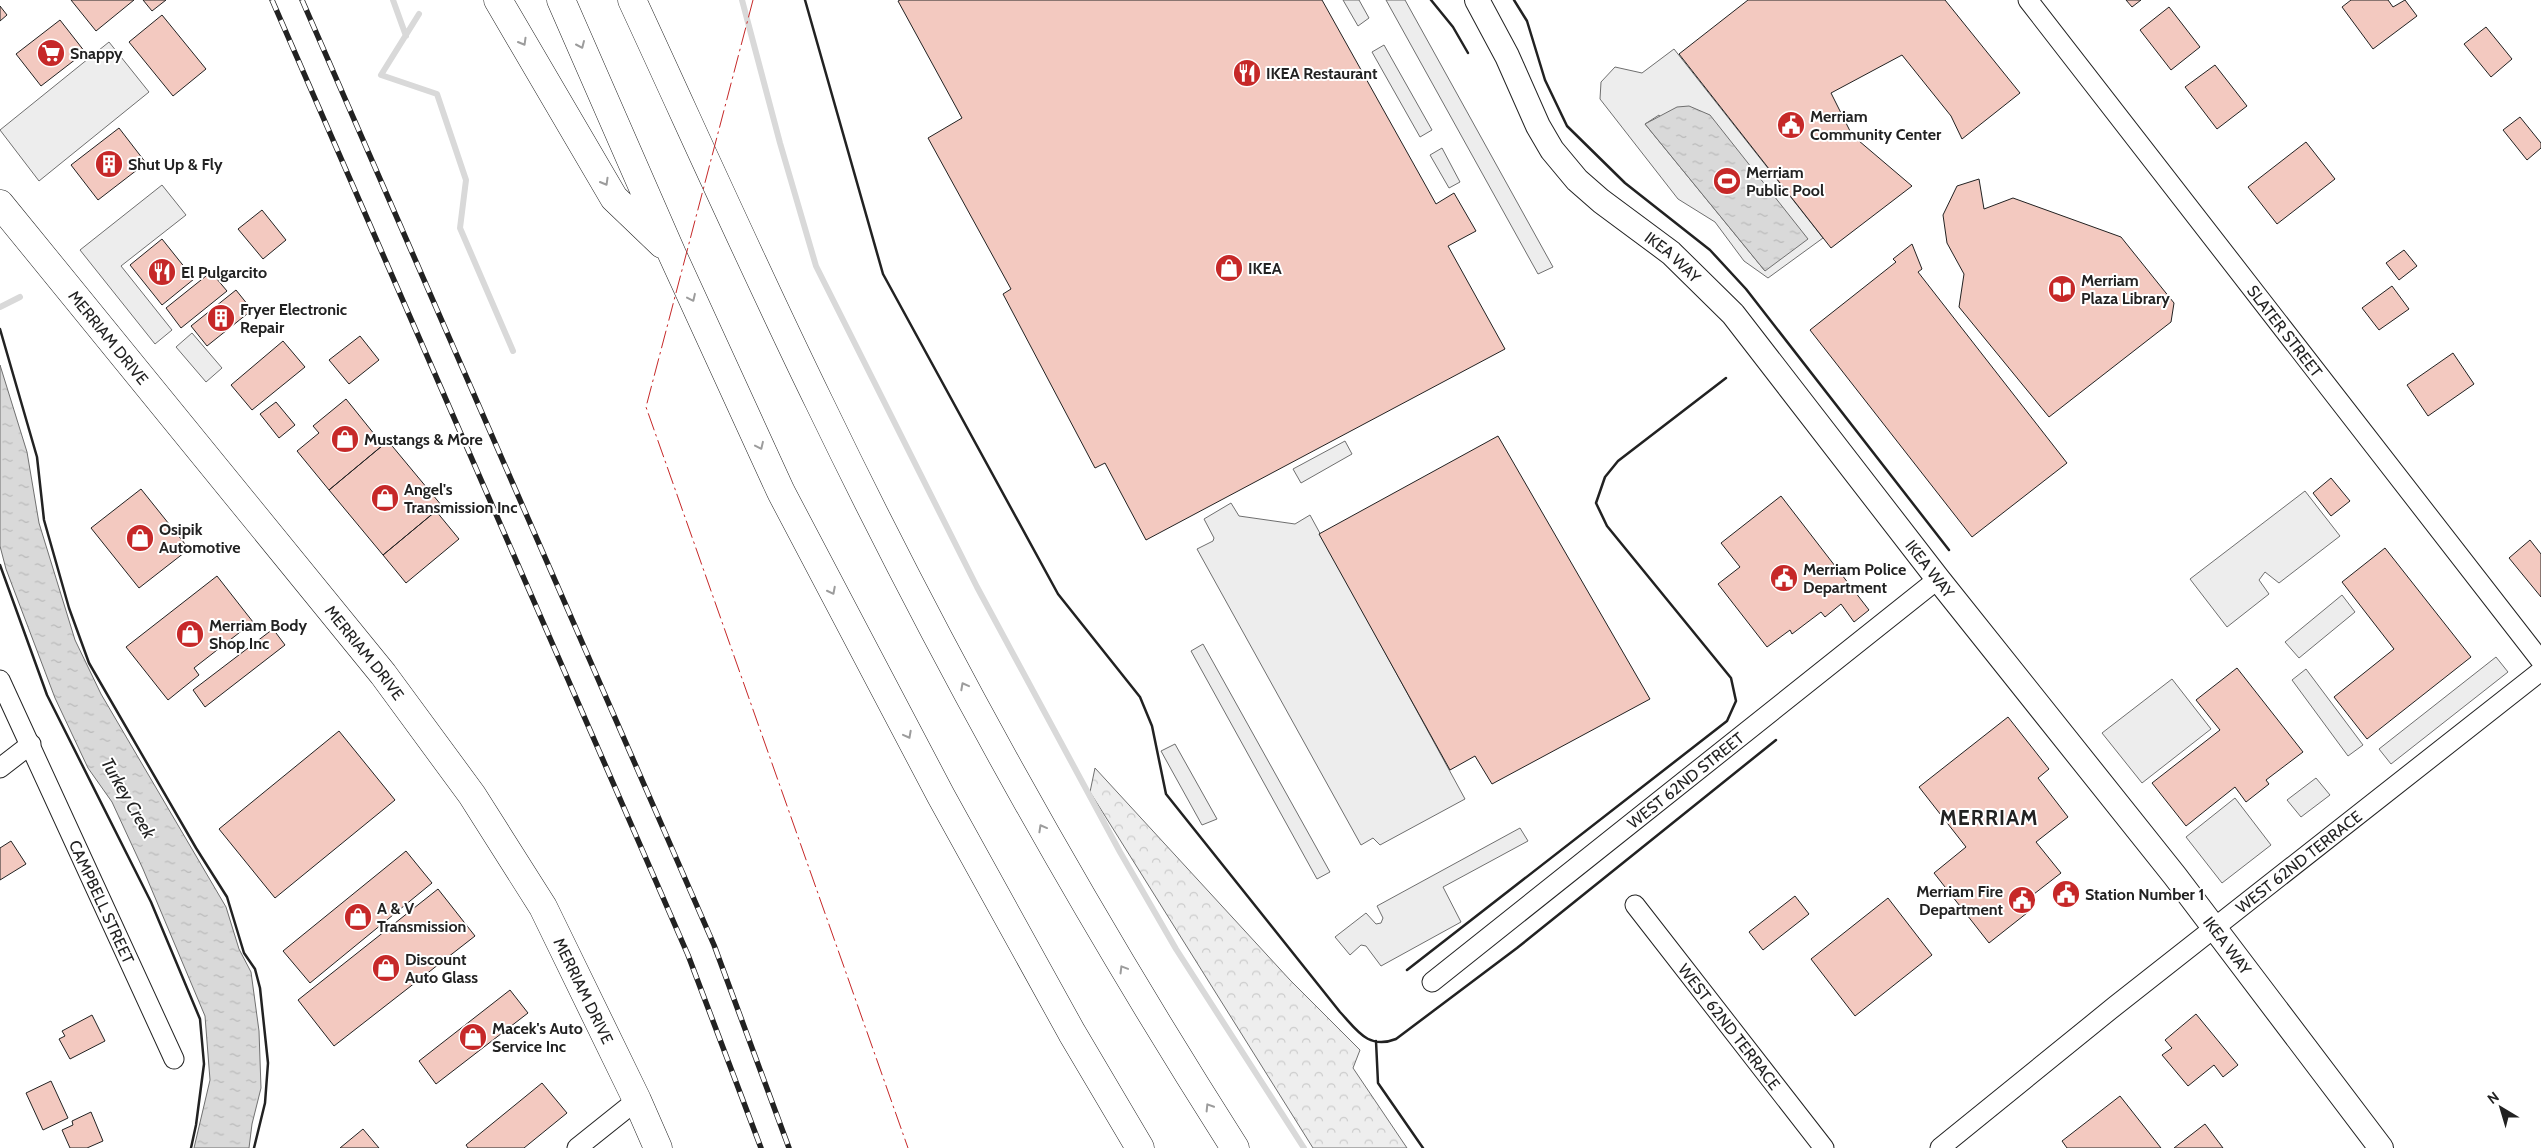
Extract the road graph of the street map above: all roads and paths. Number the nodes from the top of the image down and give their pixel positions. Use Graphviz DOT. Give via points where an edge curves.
graph roads {
  1 [pos="498,0"];
  2 [pos="561,0"];
  3 [pos="632,0"];
  4 [pos="1477,0"];
  5 [pos="2028,0"];
  6 [pos="0,204"];
  7 [pos="672,254"];
  8 [pos="1938,579"];
  9 [pos="2541,661"];
  10 [pos="2541,671"];
  11 [pos="0,680"];
  12 [pos="31,744"];
  13 [pos="0,768"];
  14 [pos="1635,905"];
  15 [pos="2214,929"];
  16 [pos="1432,982"];
  17 [pos="174,1059"];
  18 [pos="637,1100"];
  19 [pos="577,1148"];
  20 [pos="658,1148"];
  21 [pos="1140,1148"];
  22 [pos="1235,1148"];
  23 [pos="1824,1148"];
  24 [pos="1940,1148"];
  25 [pos="2381,1148"];
  1 -- 7 [label="main road, one-way" via="614,198"];
  2 -- 7 [label="main road, one-way"];
  22 -- 3 [label="main road, one-way" via="1125,972 977,712 818,401"];
  4 -- 8 [label="street, IKEA WAY" via="1552,150 1577,180 1671,253 1733,314"];
  5 -- 9 [label="street, SLATER STREET"];
  6 -- 18 [label="main road, MERRIAM DRIVE" via="383,674 472,795 543,907"];
  7 -- 21 [label="main road, one-way" via="781,492 866,657 1068,1025"];
  8 -- 15 [label="street, IKEA WAY" via="2097,776"];
  8 -- 16 [label="street, WEST 62ND STREET"];
  10 -- 15 [label="street, WEST 62ND TERRACE"];
  11 -- 12 [label="street, CAMPBELL STREET"];
  12 -- 13 [label="street"];
  12 -- 17 [label="street, CAMPBELL STREET"];
  14 -- 23 [label="street, WEST 62ND TERRACE"];
  15 -- 24 [label="street, WEST 62ND TERRACE"];
  15 -- 25 [label="street, IKEA WAY"];
  18 -- 19 [label="street"];
  18 -- 20 [label="main road, MERRIAM DRIVE"];
}
